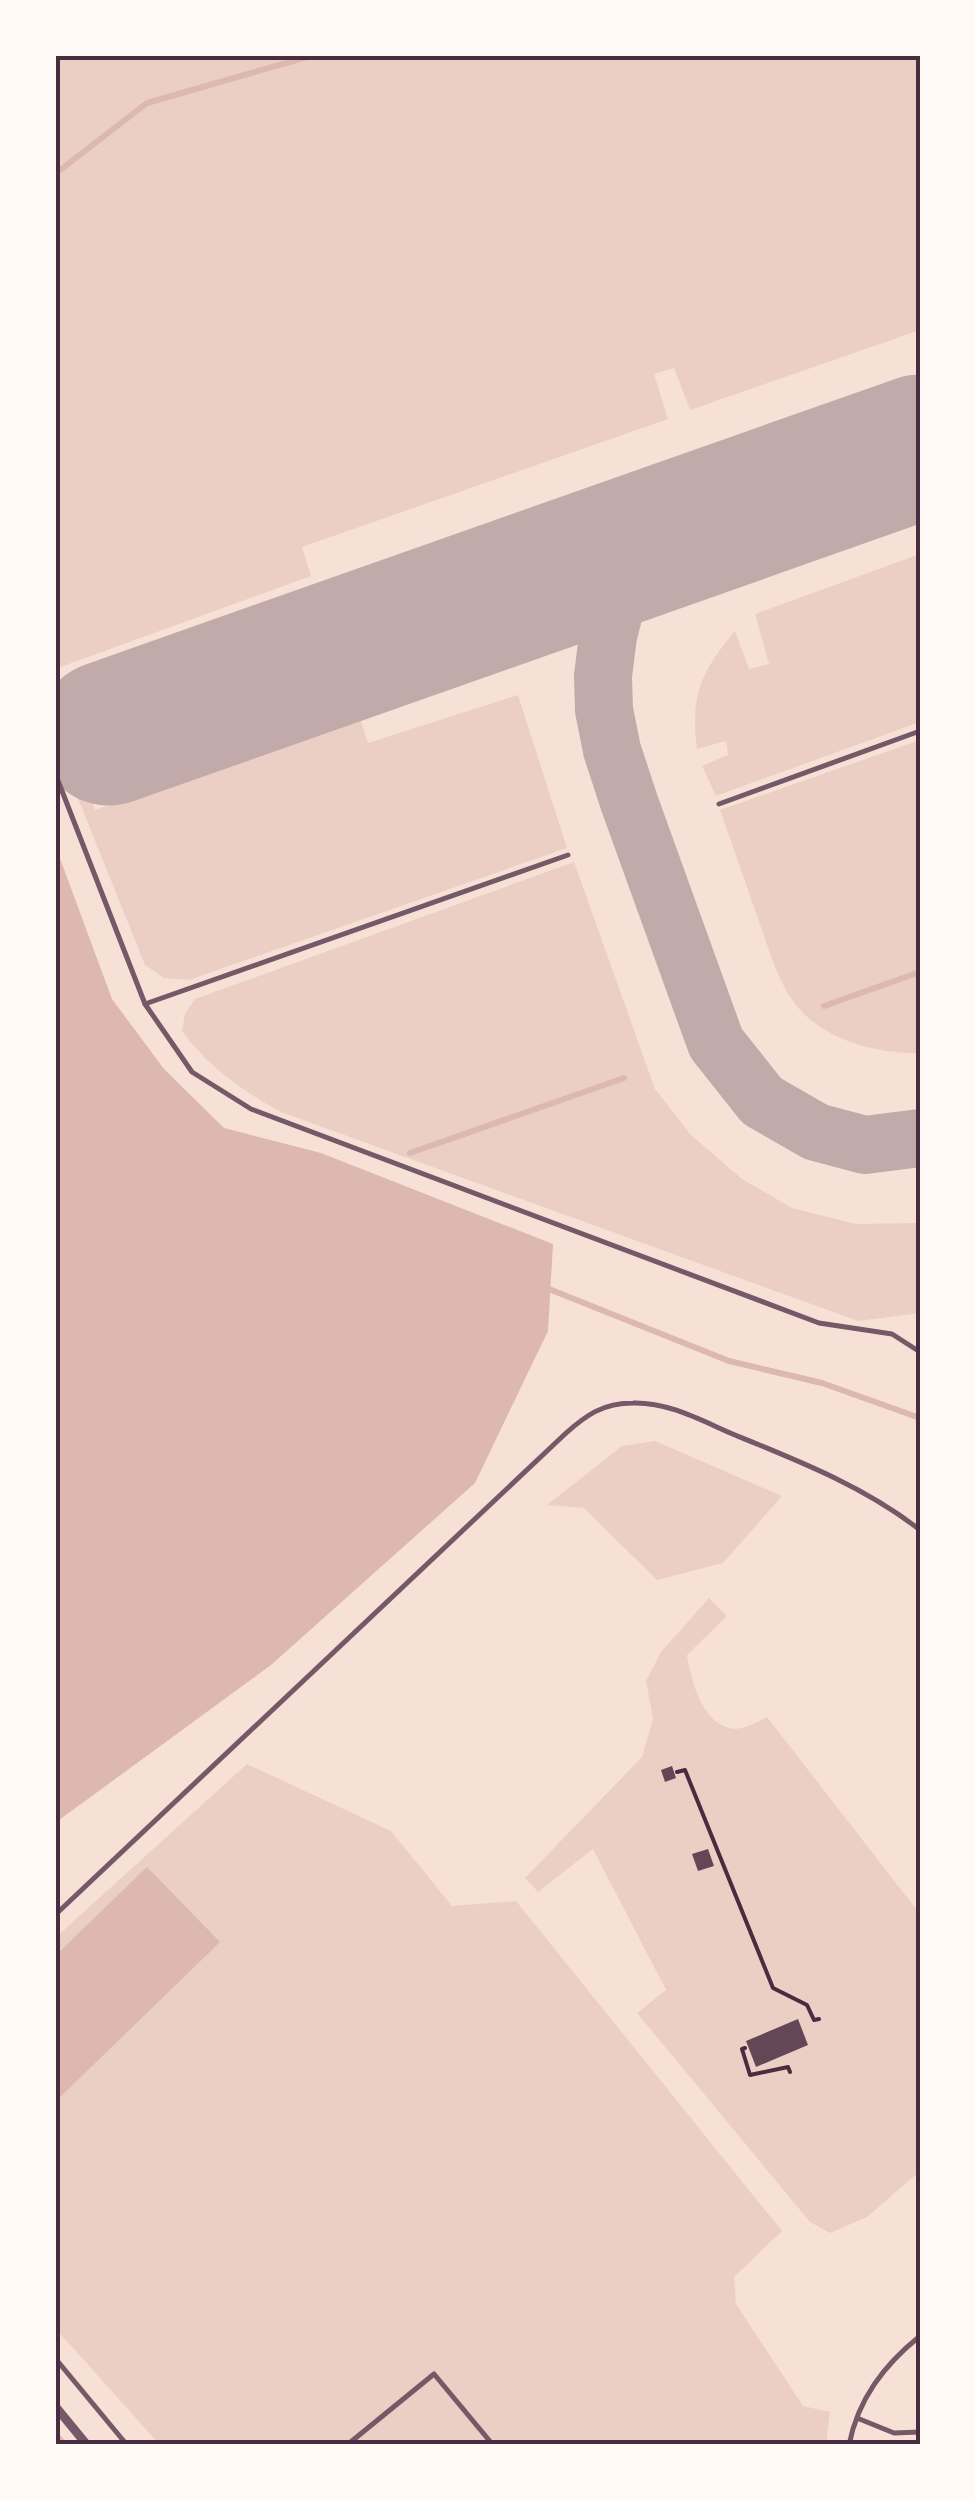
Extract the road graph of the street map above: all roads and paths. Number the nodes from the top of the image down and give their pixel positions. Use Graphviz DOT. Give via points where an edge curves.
graph roads {
  1 [pos="920,731"];
  2 [pos="55,773"];
  3 [pos="719,804"];
  4 [pos="568,855"];
  5 [pos="145,1004"];
  6 [pos="920,1352"];
  7 [pos="920,1530"];
  8 [pos="677,1772"];
  9 [pos="55,1915"];
  10 [pos="818,2018"];
  11 [pos="745,2048"];
  12 [pos="790,2072"];
  13 [pos="920,2336"];
  14 [pos="55,2358"];
  15 [pos="55,2406"];
  16 [pos="857,2418"];
  17 [pos="920,2432"];
  18 [pos="87,2445"];
  19 [pos="127,2445"];
  20 [pos="347,2445"];
  21 [pos="493,2445"];
  22 [pos="849,2445"];
  1 -- 3 [label="lane"];
  2 -- 5 [label="lane"];
  4 -- 5 [label="lane"];
  5 -- 6 [label="lane" via="192,1072 250,1109 819,1323 892,1334"];
  7 -- 9 [label="lane" via="824,1472 664,1405 606,1405 565,1434"];
  8 -- 10 [label="path" via="686,1770 773,1988"];
  11 -- 12 [label="path" via="750,2076"];
  13 -- 16 [label="lane" via="896,2355"];
  14 -- 19 [label="lane"];
  15 -- 18 [label="street"];
  16 -- 17 [label="lane" via="894,2433"];
  16 -- 22 [label="lane"];
  20 -- 21 [label="lane" via="434,2374"];
}
